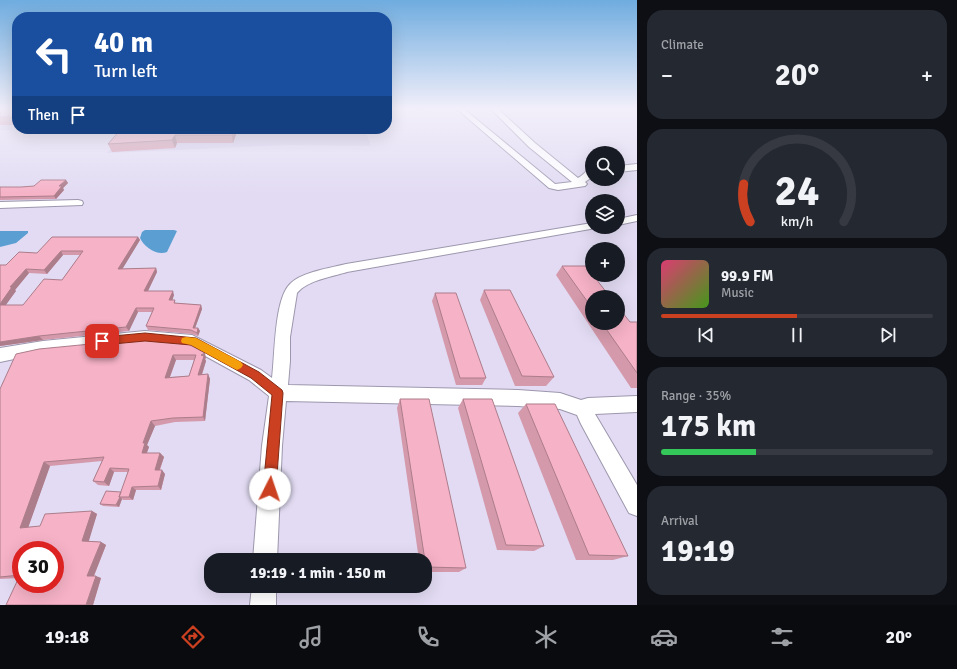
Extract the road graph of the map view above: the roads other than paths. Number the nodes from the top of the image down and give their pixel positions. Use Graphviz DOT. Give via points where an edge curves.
graph roads {
  1 [pos="494,137"];
  2 [pos="524,137"];
  3 [pos="637,167"];
  4 [pos="625,168"];
  5 [pos="585,178"];
  6 [pos="580,184"];
  7 [pos="78,203"];
  8 [pos="0,205"];
  9 [pos="637,218"];
  10 [pos="625,221"];
  11 [pos="585,227"];
  12 [pos="0,355"];
  13 [pos="278,393"];
  14 [pos="637,404"];
  15 [pos="585,410"];
  16 [pos="637,505"];
  17 [pos="265,553"];
  18 [pos="263,593"];
  19 [pos="262,605"];
  1 -- 6 [label="street" via="549,184 558,187"];
  2 -- 6 [label="street"];
  3 -- 4 [label="street"];
  5 -- 6 [label="street" via="579,181"];
  7 -- 8 [label="street"];
  9 -- 10 [label="street"];
  11 -- 13 [label="street" via="346,268 296,285 290,292 286,311"];
  12 -- 13 [label="street" via="43,347 145,337 192,341 255,375"];
  13 -- 15 [label="street" via="518,398 560,401"];
  13 -- 17 [label="street"];
  14 -- 15 [label="street" via="592,405"];
  15 -- 16 [label="street" via="587,418"];
  18 -- 19 [label="street"];
}
